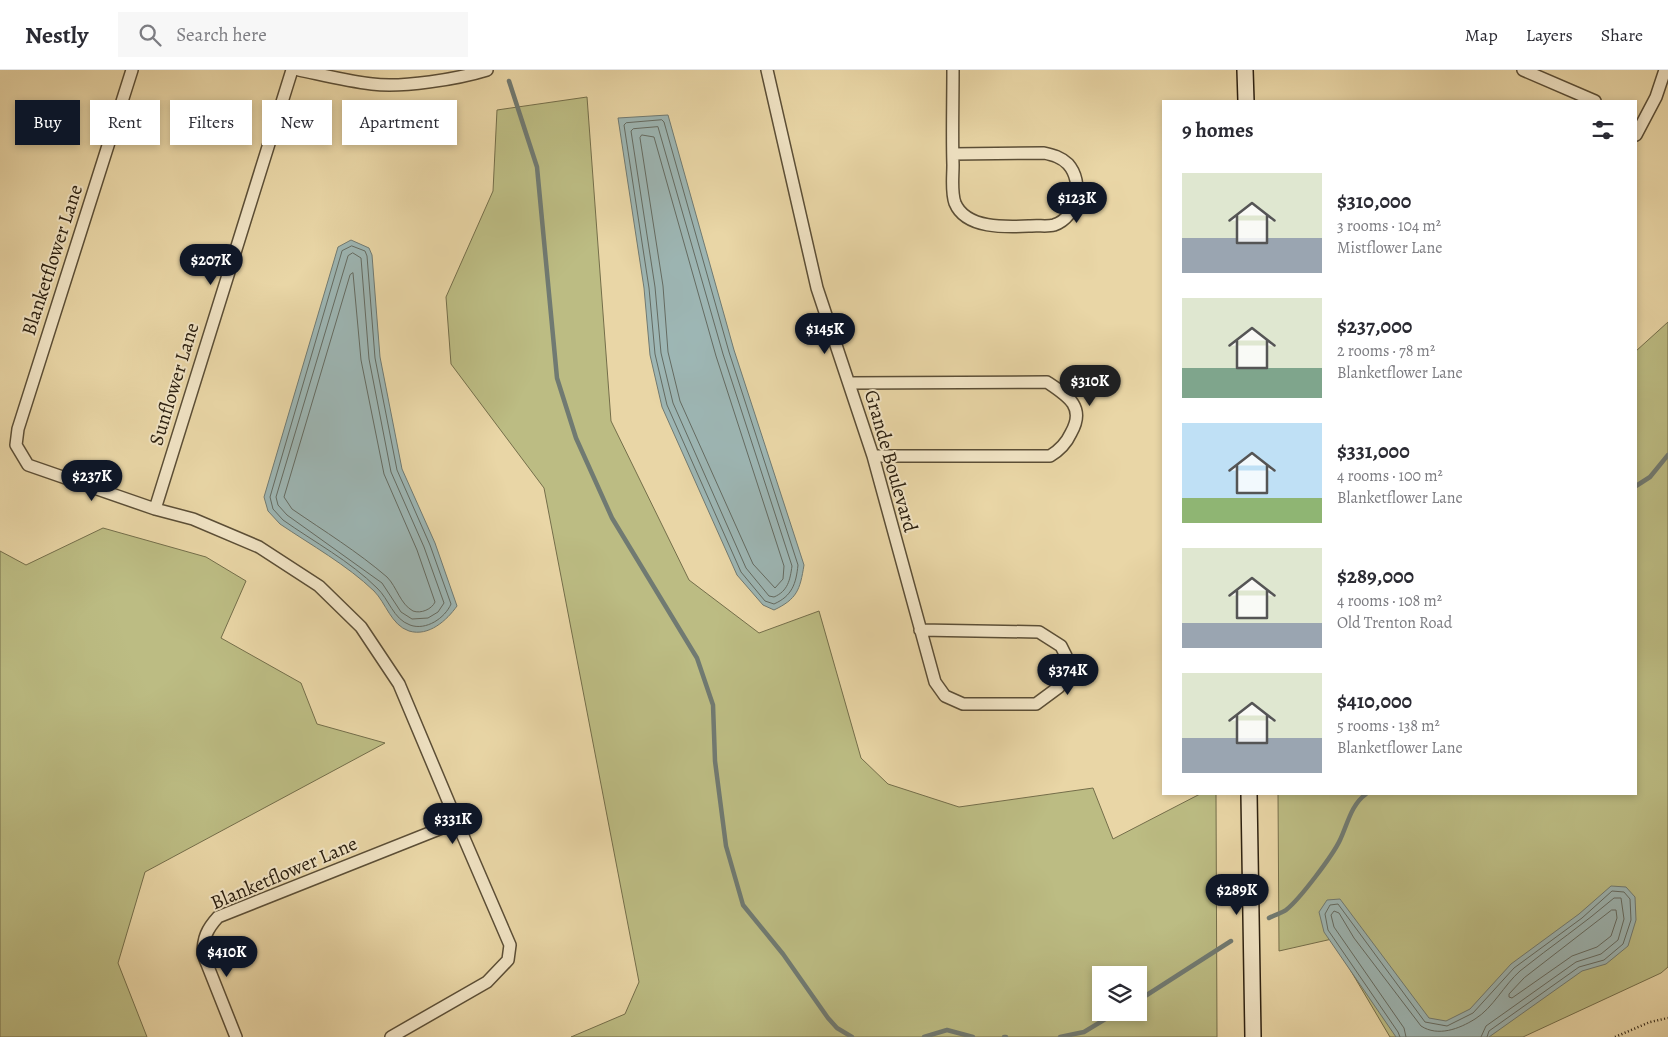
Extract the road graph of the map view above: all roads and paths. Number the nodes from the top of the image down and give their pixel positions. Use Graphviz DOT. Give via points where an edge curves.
graph roads {
  1 [pos="132,70"];
  2 [pos="292,70"];
  3 [pos="299,70"];
  4 [pos="487,70"];
  5 [pos="767,70"];
  6 [pos="953,70"];
  7 [pos="1246,70"];
  8 [pos="1523,70"];
  9 [pos="1666,70"];
  10 [pos="1246,100"];
  11 [pos="1593,100"];
  12 [pos="1638,129"];
  13 [pos="952,154"];
  14 [pos="849,383"];
  15 [pos="873,456"];
  16 [pos="155,509"];
  17 [pos="920,630"];
  18 [pos="1249,795"];
  19 [pos="457,822"];
  20 [pos="1668,1018"];
  21 [pos="236,1037"];
  22 [pos="391,1037"];
  23 [pos="1253,1037"];
  24 [pos="1615,1037"];
  1 -- 16 [label="street, Blanketflower Lane" via="21,420 16,445 28,465"];
  2 -- 16 [label="street, Sunflower Lane"];
  3 -- 4 [label="street" via="373,84 417,82"];
  5 -- 14 [label="street, Grande Boulevard" via="817,288"];
  6 -- 13 [label="street"];
  7 -- 10 [label="main road"];
  8 -- 11 [label="street"];
  9 -- 12 [label="street" via="1656,97"];
  13 -- 13 [label="street" via="955,205 976,220 995,227 1054,225 1073,209 1075,176 1057,156 1044,153"];
  14 -- 15 [label="street, Grande Boulevard"];
  14 -- 15 [label="street" via="1047,382 1061,391 1077,410 1078,419 1069,438 1050,456"];
  15 -- 17 [label="street, Grande Boulevard"];
  16 -- 19 [label="street, Blanketflower Lane" via="192,519 259,547 319,586 361,627 399,684"];
  17 -- 17 [label="street, Grande Boulevard" via="935,682 955,703 1036,704 1059,687 1063,680 1066,656 1053,639 1039,632"];
  18 -- 23 [label="main road"];
  19 -- 21 [label="street, Blanketflower Lane" via="218,917 203,940 203,954"];
  19 -- 22 [label="street, Blanketflower Lane" via="510,945 508,960 487,982"];
  20 -- 24 [label="path"];
}
